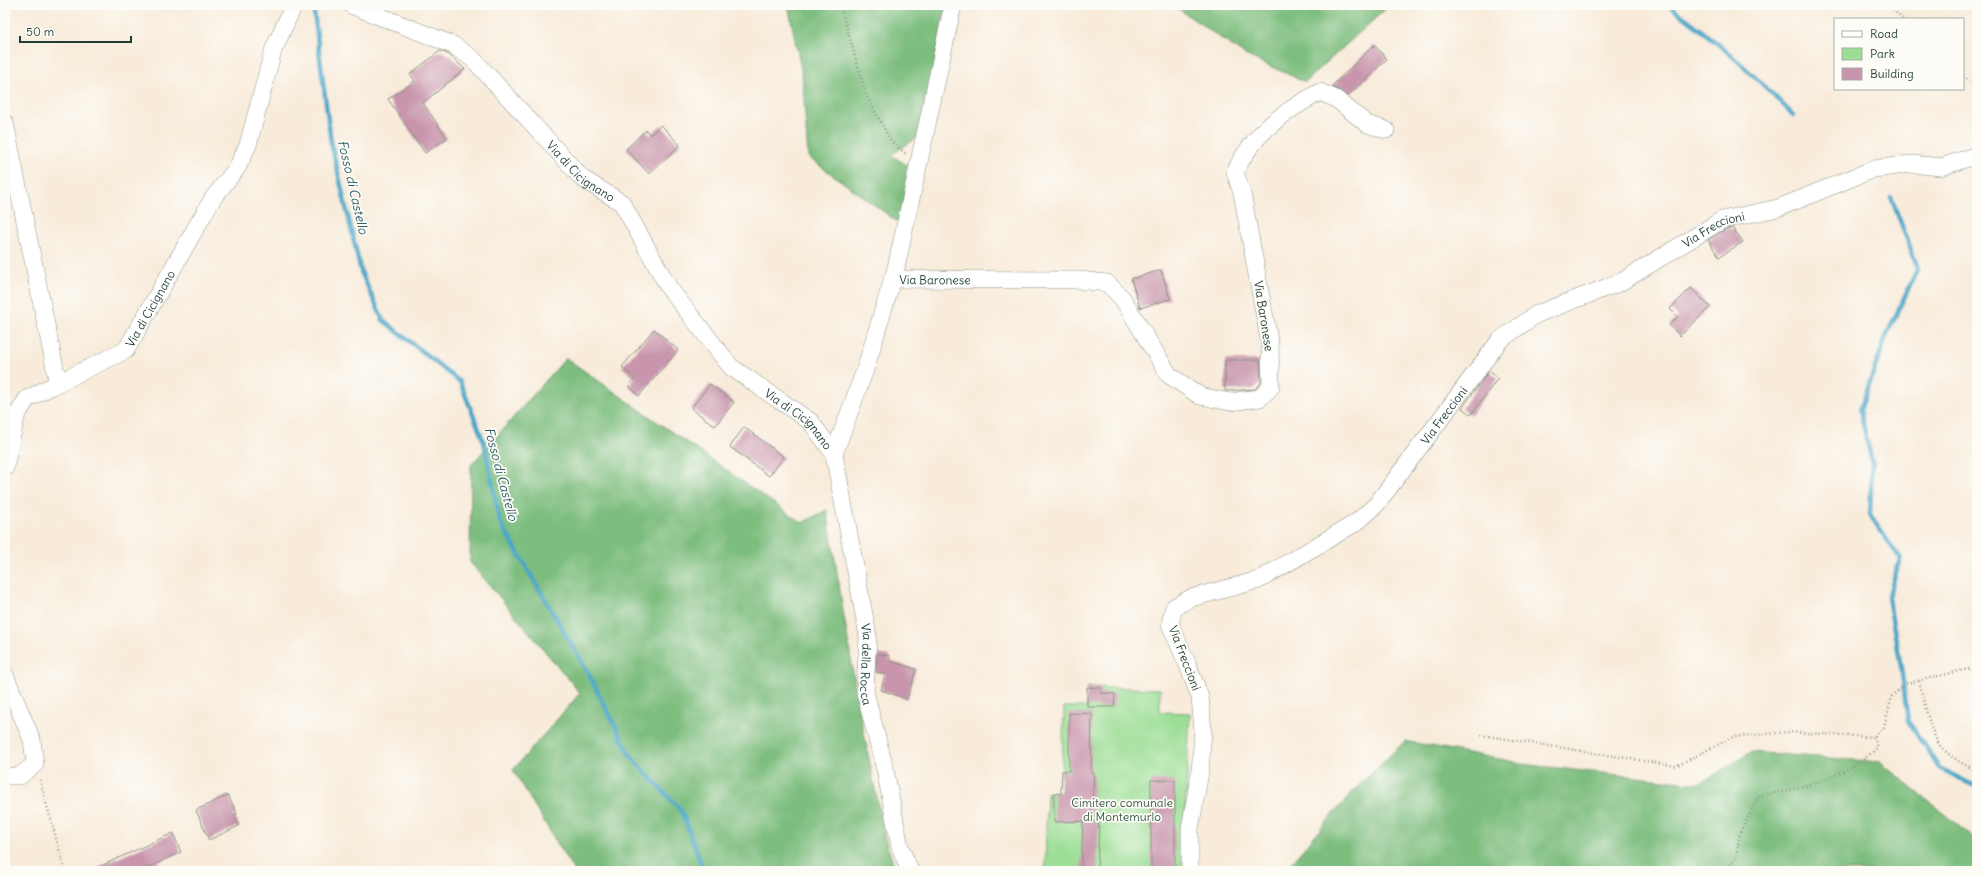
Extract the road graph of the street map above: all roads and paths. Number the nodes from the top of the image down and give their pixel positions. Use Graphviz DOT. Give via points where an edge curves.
graph roads {
  1 [pos="351,5"];
  2 [pos="840,5"];
  3 [pos="952,5"];
  4 [pos="1887,5"];
  5 [pos="294,7"];
  6 [pos="1902,18"];
  7 [pos="1964,76"];
  8 [pos="1977,92"];
  9 [pos="5,124"];
  10 [pos="1386,130"];
  11 [pos="1977,154"];
  12 [pos="919,165"];
  13 [pos="892,279"];
  14 [pos="58,383"];
  15 [pos="834,454"];
  16 [pos="5,468"];
  17 [pos="1977,667"];
  18 [pos="5,675"];
  19 [pos="1919,681"];
  20 [pos="1481,735"];
  21 [pos="1874,737"];
  22 [pos="35,764"];
  23 [pos="1977,771"];
  24 [pos="5,776"];
  25 [pos="66,871"];
  26 [pos="910,871"];
  27 [pos="1190,871"];
  28 [pos="1724,871"];
  1 -- 15 [label="street, Via di Cicignano" via="453,45 474,59 583,179 622,203 669,288 731,367 811,422"];
  2 -- 12 [label="path" via="867,96 891,141"];
  3 -- 12 [label="street, Via Baronese"];
  4 -- 6 [label="path"];
  5 -- 14 [label="street, Via di Cicignano" via="273,51 248,145 236,168 213,198 126,350"];
  7 -- 8 [label="path"];
  9 -- 14 [label="street"];
  10 -- 13 [label="street, Via Baronese" via="1367,124 1336,100 1320,92 1294,106 1267,126 1241,159 1235,172 1242,193 1270,345 1271,387 1260,398 1230,402 1200,396 1169,375 1122,298 1106,283 1079,280"];
  11 -- 27 [label="street, Via Freccioni" via="1941,167 1910,164 1874,169 1778,208 1722,220 1622,282 1537,314 1500,340 1376,505 1357,522 1259,580 1191,598 1174,607 1170,624 1200,696 1203,731 1200,772 1190,829"];
  12 -- 13 [label="street, Via Baronese"];
  13 -- 15 [label="street, Via Baronese" via="865,370"];
  14 -- 16 [label="street, Via di Cicignano" via="27,399 16,416"];
  15 -- 26 [label="street, Via della Rocca" via="868,636 865,692 885,769 900,847"];
  17 -- 19 [label="path"];
  18 -- 22 [label="street" via="32,740"];
  19 -- 21 [label="path" via="1904,684 1892,696 1884,727"];
  19 -- 23 [label="path" via="1927,713 1939,744 1961,763"];
  20 -- 21 [label="path" via="1676,766 1733,737 1786,732"];
  21 -- 28 [label="path" via="1877,748 1864,760 1845,770 1800,788 1759,796 1740,833 1736,858"];
  22 -- 24 [label="street" via="20,776"];
  22 -- 25 [label="path"];
}
